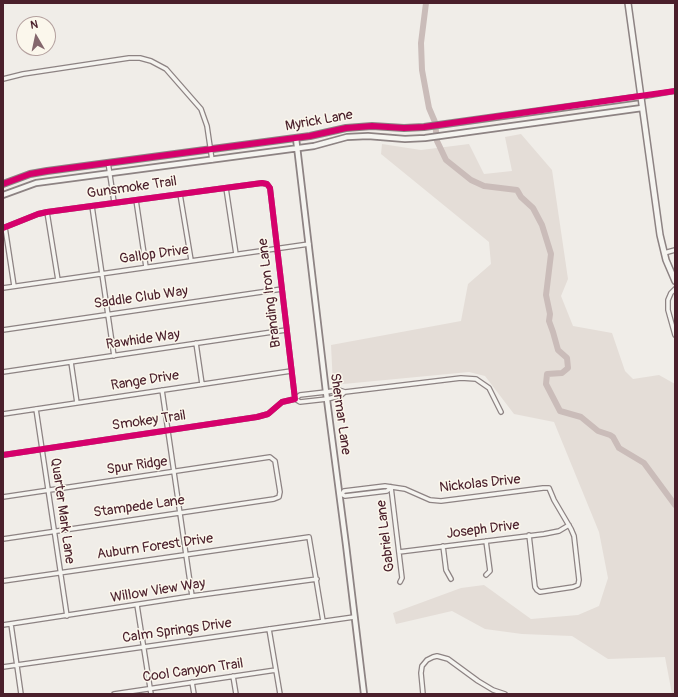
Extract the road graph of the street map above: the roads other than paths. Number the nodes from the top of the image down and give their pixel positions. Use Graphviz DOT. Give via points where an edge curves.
graph roads {
  1 [pos="628,3"];
  2 [pos="3,79"];
  3 [pos="675,91"];
  4 [pos="640,97"];
  5 [pos="642,108"];
  6 [pos="296,138"];
  7 [pos="298,148"];
  8 [pos="211,149"];
  9 [pos="212,160"];
  10 [pos="108,162"];
  11 [pos="110,174"];
  12 [pos="3,184"];
  13 [pos="267,184"];
  14 [pos="226,188"];
  15 [pos="180,194"];
  16 [pos="3,196"];
  17 [pos="136,200"];
  18 [pos="114,202"];
  19 [pos="92,206"];
  20 [pos="47,212"];
  21 [pos="4,228"];
  22 [pos="309,244"];
  23 [pos="277,248"];
  24 [pos="675,250"];
  25 [pos="664,253"];
  26 [pos="236,254"];
  27 [pos="191,260"];
  28 [pos="146,267"];
  29 [pos="102,274"];
  30 [pos="58,280"];
  31 [pos="675,281"];
  32 [pos="14,286"];
  33 [pos="3,288"];
  34 [pos="282,289"];
  35 [pos="675,289"];
  36 [pos="108,314"];
  37 [pos="3,330"];
  38 [pos="286,330"];
  39 [pos="675,335"];
  40 [pos="196,343"];
  41 [pos="114,356"];
  42 [pos="71,362"];
  43 [pos="291,371"];
  44 [pos="3,372"];
  45 [pos="202,384"];
  46 [pos="162,390"];
  47 [pos="326,392"];
  48 [pos="345,392"];
  49 [pos="294,399"];
  50 [pos="327,399"];
  51 [pos="77,403"];
  52 [pos="36,409"];
  53 [pos="501,412"];
  54 [pos="3,414"];
  55 [pos="168,430"];
  56 [pos="42,449"];
  57 [pos="3,455"];
  58 [pos="174,472"];
  59 [pos="391,487"];
  60 [pos="48,490"];
  61 [pos="341,494"];
  62 [pos="3,497"];
  63 [pos="279,497"];
  64 [pos="180,512"];
  65 [pos="569,525"];
  66 [pos="54,531"];
  67 [pos="529,535"];
  68 [pos="3,539"];
  69 [pos="486,541"];
  70 [pos="443,546"];
  71 [pos="399,552"];
  72 [pos="186,554"];
  73 [pos="60,572"];
  74 [pos="486,575"];
  75 [pos="317,579"];
  76 [pos="451,579"];
  77 [pos="3,581"];
  78 [pos="400,582"];
  79 [pos="192,596"];
  80 [pos="137,605"];
  81 [pos="67,616"];
  82 [pos="354,617"];
  83 [pos="323,621"];
  84 [pos="11,624"];
  85 [pos="3,625"];
  86 [pos="270,629"];
  87 [pos="143,646"];
  88 [pos="17,665"];
  89 [pos="3,668"];
  90 [pos="276,670"];
  91 [pos="233,676"];
  92 [pos="192,682"];
  93 [pos="150,689"];
  94 [pos="21,694"];
  95 [pos="114,694"];
  96 [pos="151,694"];
  97 [pos="194,694"];
  98 [pos="236,694"];
  99 [pos="280,694"];
  100 [pos="364,694"];
  101 [pos="424,694"];
  102 [pos="505,694"];
  1 -- 4 [label="main road"];
  2 -- 8 [label="street" via="129,58 148,59 166,69 201,110 208,126"];
  3 -- 4 [label="street"];
  4 -- 5 [label="main road"];
  4 -- 6 [label="street, Myrick Lane" via="424,127 353,127"];
  5 -- 7 [label="street, Myrick Lane" via="425,138 354,136"];
  5 -- 25 [label="main road"];
  6 -- 7 [label="street, Shermar Lane"];
  6 -- 8 [label="street, Myrick Lane"];
  7 -- 9 [label="street, Myrick Lane"];
  7 -- 22 [label="street, Shermar Lane"];
  8 -- 9 [label="street"];
  8 -- 10 [label="street, Myrick Lane"];
  9 -- 11 [label="street, Myrick Lane"];
  10 -- 11 [label="street"];
  10 -- 12 [label="street, Myrick Lane" via="37,172"];
  11 -- 16 [label="street, Myrick Lane" via="36,183"];
  11 -- 18 [label="street"];
  13 -- 14 [label="street, Gunsmoke Trail"];
  13 -- 23 [label="street, Branding Iron Lane" via="270,188"];
  14 -- 15 [label="street, Gunsmoke Trail"];
  14 -- 26 [label="street"];
  15 -- 17 [label="street, Gunsmoke Trail"];
  15 -- 27 [label="street"];
  17 -- 18 [label="street, Gunsmoke Trail"];
  17 -- 28 [label="street"];
  18 -- 19 [label="street, Gunsmoke Trail"];
  19 -- 20 [label="street, Gunsmoke Trail"];
  19 -- 29 [label="street"];
  20 -- 21 [label="street, Gunsmoke Trail"];
  20 -- 30 [label="street"];
  21 -- 32 [label="street"];
  22 -- 23 [label="street, Gallop Drive"];
  22 -- 47 [label="street, Shermar Lane"];
  23 -- 26 [label="street, Gallop Drive"];
  23 -- 34 [label="street, Branding Iron Lane"];
  24 -- 25 [label="street"];
  25 -- 31 [label="main road"];
  26 -- 27 [label="street, Gallop Drive"];
  27 -- 28 [label="street, Gallop Drive"];
  28 -- 29 [label="street, Gallop Drive"];
  29 -- 30 [label="street, Gallop Drive"];
  29 -- 36 [label="street"];
  30 -- 32 [label="street, Gallop Drive"];
  32 -- 33 [label="street, Gallop Drive"];
  34 -- 36 [label="street, Saddle Club Way"];
  34 -- 38 [label="street, Branding Iron Lane"];
  35 -- 39 [label="street" via="668,300"];
  36 -- 37 [label="street, Saddle Club Way"];
  36 -- 41 [label="street"];
  38 -- 40 [label="street, Rawhide Way"];
  38 -- 43 [label="street, Branding Iron Lane"];
  40 -- 41 [label="street, Rawhide Way"];
  40 -- 45 [label="street"];
  41 -- 42 [label="street, Rawhide Way"];
  42 -- 44 [label="street, Rawhide Way"];
  42 -- 51 [label="street"];
  43 -- 45 [label="street, Range Drive"];
  43 -- 49 [label="street, Branding Iron Lane"];
  45 -- 46 [label="street, Range Drive"];
  46 -- 51 [label="street, Range Drive"];
  46 -- 55 [label="street"];
  47 -- 48 [label="street, Smokey Trail"];
  47 -- 49 [label="street, Smokey Trail" via="300,395"];
  47 -- 50 [label="street, Shermar Lane"];
  48 -- 50 [label="street, Smokey Trail"];
  48 -- 53 [label="street" via="461,378 476,379 489,388"];
  49 -- 50 [label="street, Smokey Trail" via="300,402"];
  49 -- 55 [label="street, Smokey Trail" via="282,402 261,416"];
  50 -- 61 [label="street, Shermar Lane"];
  51 -- 52 [label="street, Range Drive"];
  52 -- 54 [label="street, Range Drive"];
  52 -- 56 [label="street, Quarter Mark Lane"];
  55 -- 56 [label="street, Smokey Trail"];
  55 -- 58 [label="street"];
  56 -- 57 [label="street, Smokey Trail"];
  56 -- 60 [label="street, Quarter Mark Lane"];
  58 -- 60 [label="street, Spur Ridge"];
  58 -- 63 [label="street, Spur Ridge" via="270,457 276,464"];
  58 -- 64 [label="street"];
  59 -- 61 [label="street, Nickolas Drive" via="387,491 344,496"];
  59 -- 65 [label="street, Nickolas Drive" via="411,491 430,500 549,488"];
  59 -- 71 [label="street, Gabriel Lane"];
  60 -- 62 [label="street, Spur Ridge"];
  60 -- 66 [label="street, Quarter Mark Lane"];
  61 -- 82 [label="street, Shermar Lane"];
  63 -- 64 [label="street, Stampede Lane"];
  64 -- 66 [label="street, Stampede Lane"];
  64 -- 72 [label="street"];
  65 -- 67 [label="street, Joseph Drive" via="559,531"];
  65 -- 67 [label="street" via="574,541 579,580 578,585 573,587 540,592 537,590"];
  66 -- 68 [label="street, Stampede Lane"];
  66 -- 73 [label="street, Quarter Mark Lane"];
  67 -- 69 [label="street, Joseph Drive"];
  69 -- 70 [label="street, Joseph Drive"];
  69 -- 74 [label="street" via="490,572"];
  70 -- 71 [label="street, Joseph Drive"];
  70 -- 76 [label="street" via="446,570"];
  71 -- 78 [label="street, Gabriel Lane" via="402,578"];
  72 -- 73 [label="street, Auburn Forest Drive"];
  72 -- 75 [label="street, Auburn Forest Drive" via="310,537"];
  72 -- 79 [label="street"];
  73 -- 77 [label="street, Auburn Forest Drive"];
  73 -- 81 [label="street, Quarter Mark Lane"];
  75 -- 79 [label="street, Willow View Way"];
  75 -- 83 [label="street"];
  79 -- 80 [label="street, Willow View Way"];
  80 -- 81 [label="street, Willow View Way"];
  80 -- 87 [label="street"];
  81 -- 84 [label="street, Willow View Way"];
  82 -- 83 [label="street, Calm Springs Drive"];
  82 -- 100 [label="street, Shermar Lane"];
  83 -- 86 [label="street, Calm Springs Drive"];
  84 -- 85 [label="street, Willow View Way"];
  84 -- 88 [label="street"];
  86 -- 87 [label="street, Calm Springs Drive"];
  86 -- 90 [label="street"];
  87 -- 88 [label="street, Calm Springs Drive"];
  87 -- 93 [label="street"];
  88 -- 89 [label="street, Calm Springs Drive"];
  88 -- 94 [label="street"];
  90 -- 91 [label="street, Cool Canyon Trail"];
  90 -- 99 [label="street"];
  91 -- 92 [label="street, Cool Canyon Trail"];
  91 -- 98 [label="street"];
  92 -- 93 [label="street, Cool Canyon Trail"];
  92 -- 97 [label="street"];
  93 -- 95 [label="street, Cool Canyon Trail"];
  93 -- 96 [label="street"];
  101 -- 102 [label="street" via="422,666 426,660 437,656 448,659 478,681 496,692"];
}
